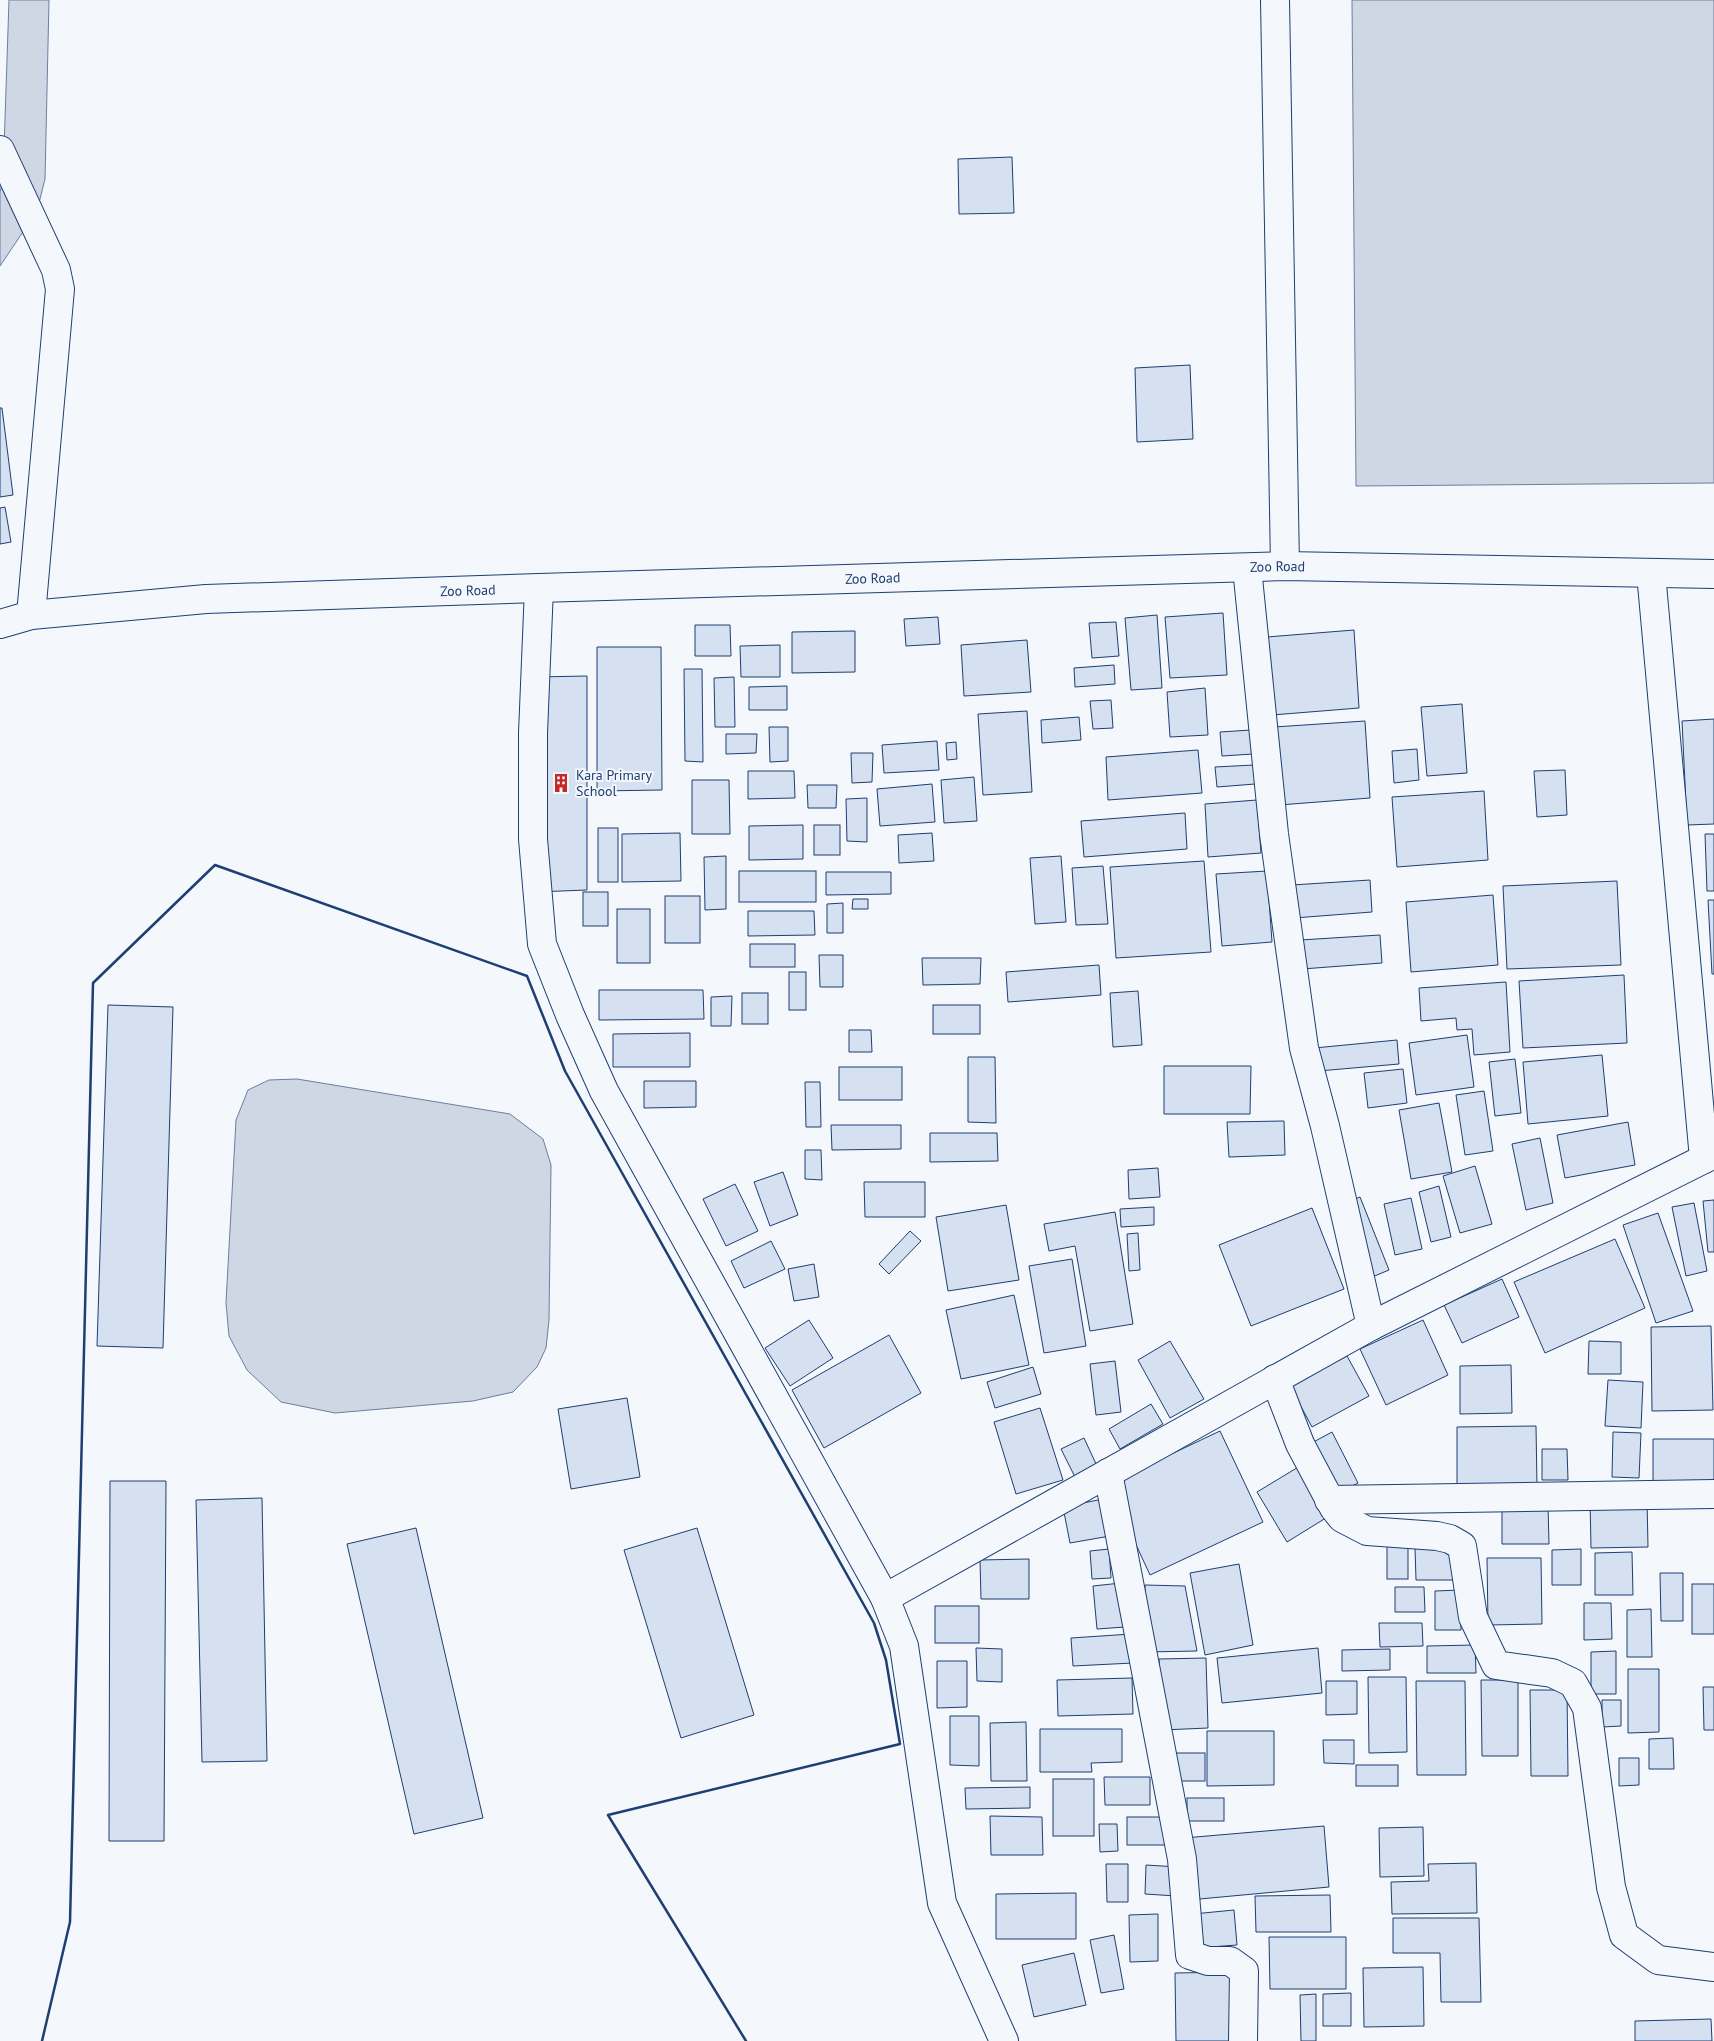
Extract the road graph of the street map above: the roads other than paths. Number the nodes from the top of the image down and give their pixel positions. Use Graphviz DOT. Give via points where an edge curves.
graph roads {
  1 [pos="1275,0"];
  2 [pos="0,150"];
  3 [pos="1286,566"];
  4 [pos="1247,568"];
  5 [pos="1651,573"];
  6 [pos="1714,574"];
  7 [pos="538,588"];
  8 [pos="31,614"];
  9 [pos="0,624"];
  10 [pos="1709,1156"];
  11 [pos="1371,1326"];
  12 [pos="1276,1379"];
  13 [pos="1108,1473"];
  14 [pos="1714,1494"];
  15 [pos="1330,1500"];
  16 [pos="884,1598"];
  17 [pos="1714,1967"];
  18 [pos="1004,2041"];
  19 [pos="1243,2041"];
  1 -- 3 [label="street"];
  2 -- 8 [label="street" via="56,270 60,289"];
  3 -- 4 [label="street, Zoo Road"];
  3 -- 5 [label="street, Zoo Road"];
  4 -- 7 [label="street, Zoo Road"];
  4 -- 11 [label="street" via="1274,834 1304,1048"];
  5 -- 6 [label="street, Zoo Road"];
  5 -- 10 [label="street"];
  7 -- 8 [label="street, Zoo Road" via="206,599"];
  7 -- 16 [label="street" via="533,838 542,944 604,1091"];
  8 -- 9 [label="street, Zoo Road"];
  10 -- 11 [label="street"];
  11 -- 12 [label="street"];
  12 -- 13 [label="street"];
  12 -- 15 [label="street" via="1300,1444"];
  13 -- 16 [label="street"];
  13 -- 19 [label="street" via="1182,1859 1190,1954 1208,1961 1230,1962 1244,1972"];
  14 -- 15 [label="street"];
  15 -- 17 [label="street" via="1342,1518 1367,1530 1436,1536 1462,1546 1472,1617 1496,1665 1552,1673 1572,1683 1588,1708 1611,1887 1624,1936 1658,1960"];
  16 -- 18 [label="street" via="904,1646 942,1903"];
}
